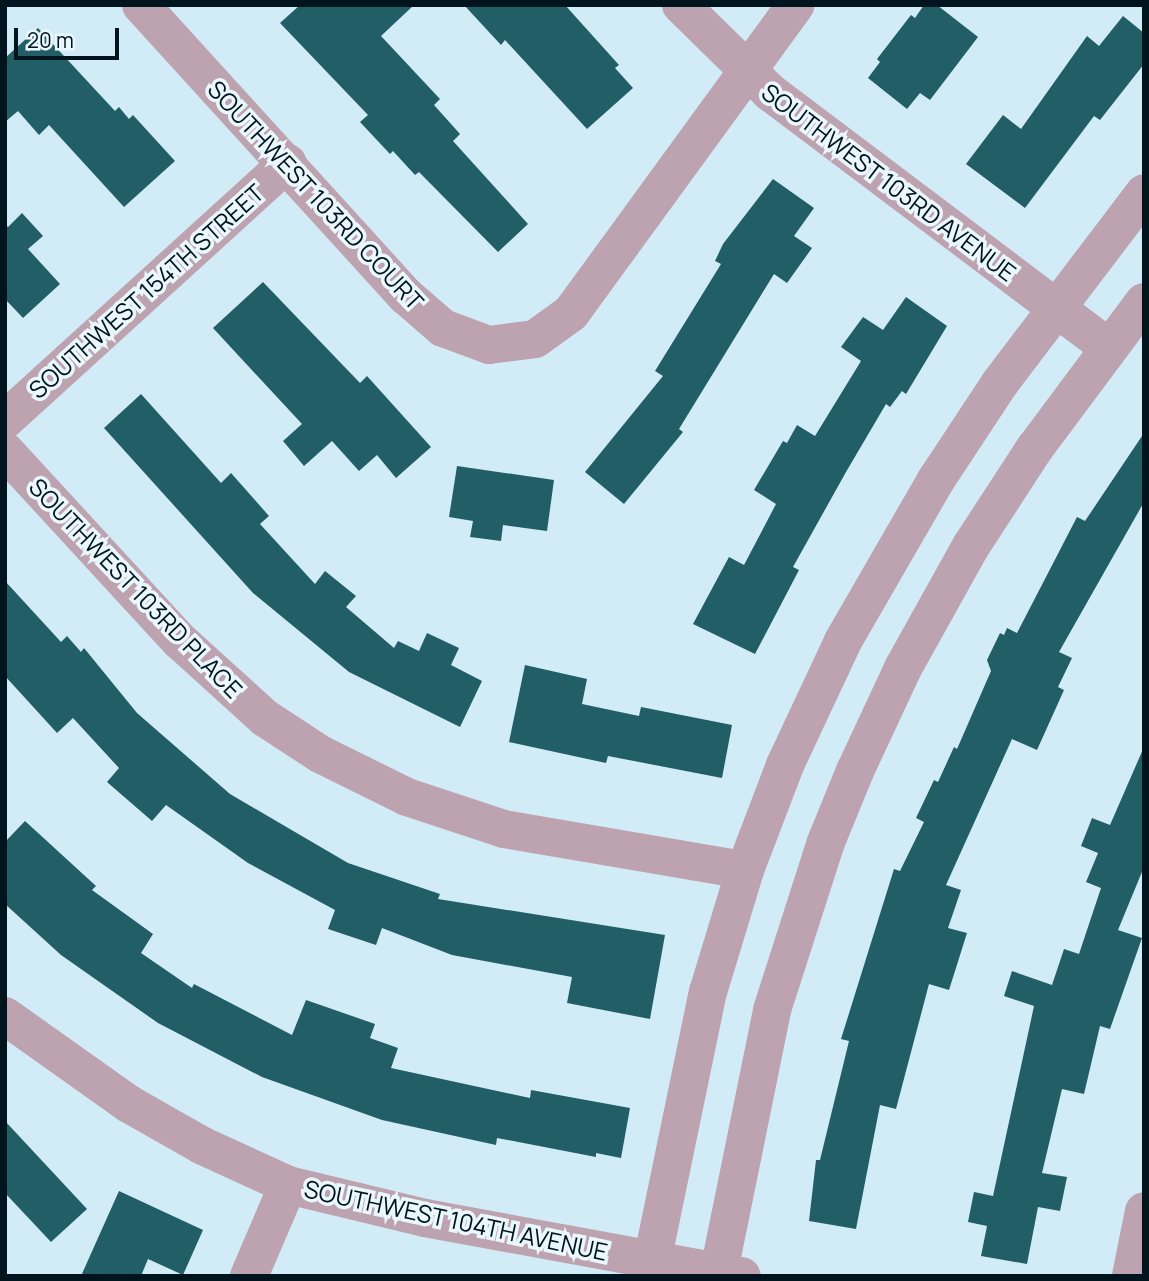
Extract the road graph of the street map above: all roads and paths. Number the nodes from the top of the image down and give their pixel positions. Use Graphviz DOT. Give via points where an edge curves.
graph roads {
  1 [pos="141,5"];
  2 [pos="681,5"];
  3 [pos="796,5"];
  4 [pos="745,72"];
  5 [pos="287,163"];
  6 [pos="1144,193"];
  7 [pos="1144,302"];
  8 [pos="1056,309"];
  9 [pos="1108,347"];
  10 [pos="5,420"];
  11 [pos="5,451"];
  12 [pos="745,870"];
  13 [pos="5,1016"];
  14 [pos="288,1185"];
  15 [pos="1144,1211"];
  16 [pos="651,1268"];
  17 [pos="726,1274"];
  18 [pos="249,1276"];
  19 [pos="1130,1276"];
  1 -- 5 [label="street, SOUTHWEST 103RD COURT"];
  2 -- 4 [label="street, SOUTHWEST 103RD AVENUE"];
  3 -- 4 [label="street"];
  4 -- 5 [label="street, SOUTHWEST 103RD COURT" via="571,313 556,328 514,345 466,339 426,315"];
  4 -- 8 [label="street, SOUTHWEST 103RD AVENUE"];
  5 -- 10 [label="street, SOUTHWEST 154TH STREET"];
  6 -- 8 [label="street"];
  7 -- 9 [label="street"];
  8 -- 9 [label="street, SOUTHWEST 103RD AVENUE"];
  8 -- 12 [label="street" via="965,434 866,599 785,765"];
  9 -- 17 [label="street" via="971,546 904,668 855,771 817,868 772,1010"];
  11 -- 12 [label="street, SOUTHWEST 103RD PLACE" via="180,641 249,705 320,754 407,797 504,829"];
  12 -- 16 [label="street" via="698,1032"];
  13 -- 14 [label="street, SOUTHWEST 104TH AVENUE" via="129,1104 203,1146"];
  14 -- 16 [label="street, SOUTHWEST 104TH AVENUE"];
  14 -- 18 [label="street"];
  15 -- 19 [label="street"];
  16 -- 17 [label="street, SOUTHWEST 104TH AVENUE"];
}
